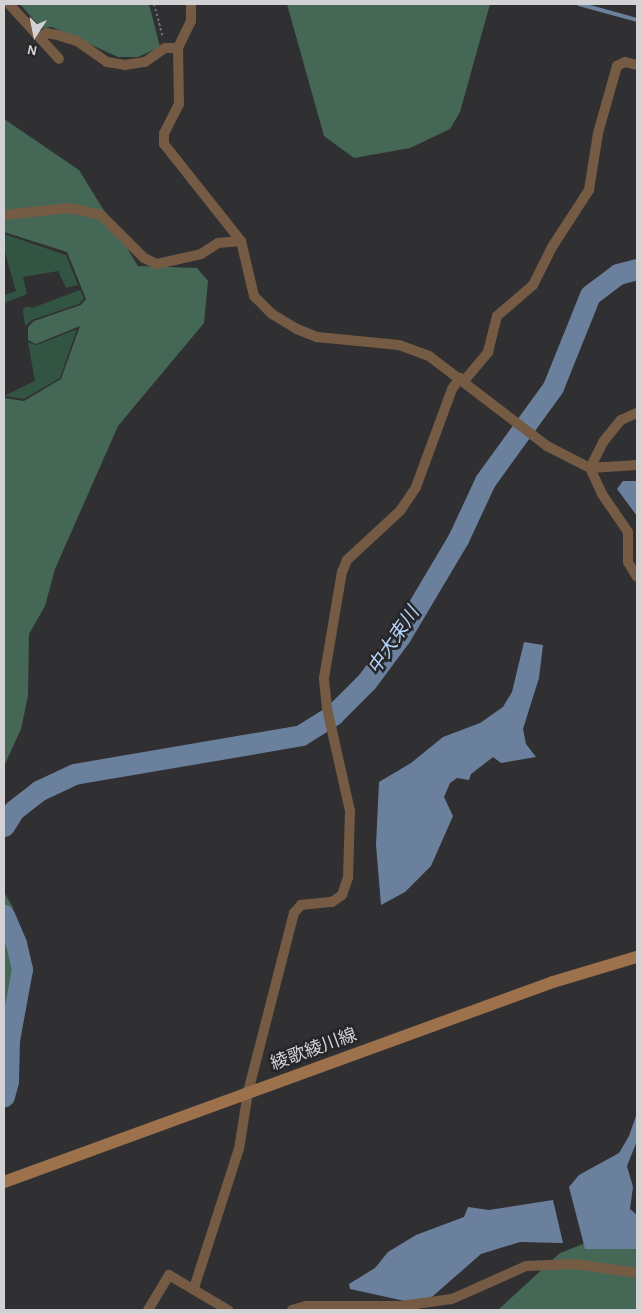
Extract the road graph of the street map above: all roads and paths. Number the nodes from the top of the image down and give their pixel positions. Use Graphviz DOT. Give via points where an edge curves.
graph roads {
  1 [pos="9,4"];
  2 [pos="154,4"];
  3 [pos="191,4"];
  4 [pos="41,38"];
  5 [pos="165,48"];
  6 [pos="178,48"];
  7 [pos="59,58"];
  8 [pos="637,65"];
  9 [pos="4,215"];
  10 [pos="241,241"];
  11 [pos="462,380"];
  12 [pos="637,413"];
  13 [pos="637,465"];
  14 [pos="590,468"];
  15 [pos="637,577"];
  16 [pos="637,957"];
  17 [pos="248,1092"];
  18 [pos="4,1182"];
  19 [pos="637,1273"];
  20 [pos="194,1288"];
  21 [pos="148,1310"];
  22 [pos="228,1310"];
  23 [pos="292,1310"];
  1 -- 4 [label="street"];
  2 -- 5 [label="path"];
  3 -- 6 [label="street" via="191,21"];
  4 -- 5 [label="street" via="46,33 77,41 107,62 125,65 145,62"];
  4 -- 7 [label="street"];
  5 -- 6 [label="street"];
  6 -- 10 [label="street" via="179,104 164,133 164,144"];
  8 -- 11 [label="street" via="625,62 617,66 598,134 589,190 552,247 533,285 497,316 488,352"];
  9 -- 10 [label="street" via="70,208 101,215 144,258 158,264 201,254 218,243"];
  10 -- 11 [label="street" via="254,296 272,314 317,337 399,345 429,356"];
  11 -- 14 [label="street" via="524,431"];
  11 -- 17 [label="street" via="452,389 416,487 400,511 347,560 342,572 324,678 327,708 350,811 348,878 342,895 332,902 301,905 294,913"];
  12 -- 14 [label="street" via="621,420 603,442"];
  13 -- 14 [label="street"];
  14 -- 15 [label="street" via="602,494 628,532 628,562"];
  16 -- 17 [label="main road, 綾歌綾川線" via="553,982"];
  17 -- 18 [label="main road, 綾歌綾川線"];
  17 -- 20 [label="street" via="239,1149"];
  19 -- 23 [label="street" via="574,1264 526,1266 452,1299 401,1306 306,1306"];
  20 -- 21 [label="street" via="169,1275"];
  20 -- 22 [label="street" via="210,1302"];
}
